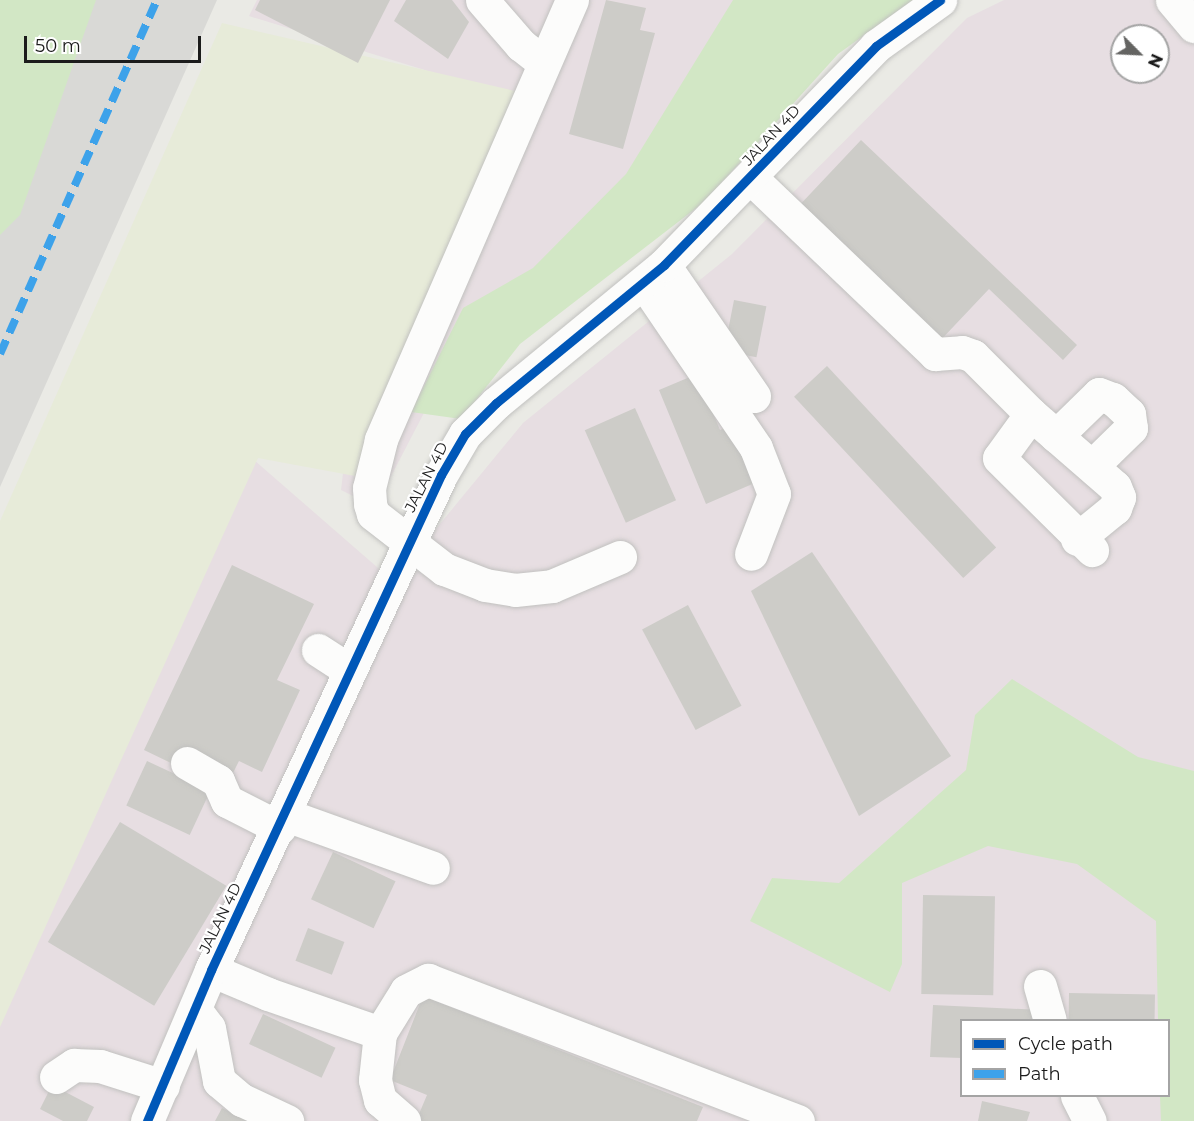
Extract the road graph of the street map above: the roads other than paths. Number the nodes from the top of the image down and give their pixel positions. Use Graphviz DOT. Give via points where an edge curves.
graph roads {
  1 [pos="482,0"];
  2 [pos="572,0"];
  3 [pos="940,0"];
  4 [pos="1172,0"];
  5 [pos="1194,26"];
  6 [pos="543,62"];
  7 [pos="752,178"];
  8 [pos="654,274"];
  9 [pos="754,396"];
  10 [pos="1031,414"];
  11 [pos="1056,436"];
  12 [pos="1092,466"];
  13 [pos="410,544"];
  14 [pos="751,554"];
  15 [pos="620,557"];
  16 [pos="318,650"];
  17 [pos="350,671"];
  18 [pos="187,762"];
  19 [pos="283,822"];
  20 [pos="433,868"];
  21 [pos="211,970"];
  22 [pos="1040,986"];
  23 [pos="196,1011"];
  24 [pos="1050,1019"];
  25 [pos="381,1033"];
  26 [pos="56,1077"];
  27 [pos="163,1086"];
  28 [pos="1078,1097"];
  29 [pos="738,1109"];
  30 [pos="147,1121"];
  31 [pos="287,1121"];
  32 [pos="404,1121"];
  33 [pos="798,1121"];
  34 [pos="1090,1121"];
  1 -- 6 [label="street" via="520,45"];
  2 -- 6 [label="street"];
  3 -- 7 [label="street, JALAN 4D" via="876,46"];
  4 -- 5 [label="street"];
  6 -- 13 [label="street" via="381,440 369,488 370,504 373,514"];
  7 -- 8 [label="street, JALAN 4D"];
  7 -- 10 [label="street" via="935,354 962,352 973,356"];
  8 -- 9 [label="street"];
  8 -- 13 [label="street, JALAN 4D" via="496,403 465,434 441,475"];
  8 -- 14 [label="street" via="756,448 774,494"];
  10 -- 11 [label="street"];
  10 -- 12 [label="street" via="999,458 1084,544 1115,508 1119,497"];
  11 -- 12 [label="street"];
  11 -- 12 [label="street" via="1099,394 1113,399 1129,414 1131,428"];
  13 -- 15 [label="street" via="461,577 515,590 552,585"];
  13 -- 17 [label="street, JALAN 4D"];
  16 -- 17 [label="street"];
  17 -- 19 [label="street, JALAN 4D"];
  18 -- 19 [label="street" via="219,781 227,801"];
  19 -- 20 [label="street"];
  19 -- 21 [label="street, JALAN 4D"];
  21 -- 23 [label="street, JALAN 4D"];
  21 -- 25 [label="street"];
  22 -- 24 [label="street"];
  23 -- 27 [label="street, JALAN 4D"];
  23 -- 31 [label="street" via="209,1028 219,1081 242,1100"];
  25 -- 29 [label="street" via="406,991 428,980"];
  25 -- 32 [label="street" via="375,1080 380,1100"];
  26 -- 27 [label="street" via="74,1065 100,1066"];
  27 -- 30 [label="street, JALAN 4D"];
  28 -- 34 [label="street"];
  29 -- 33 [label="street"];
}
